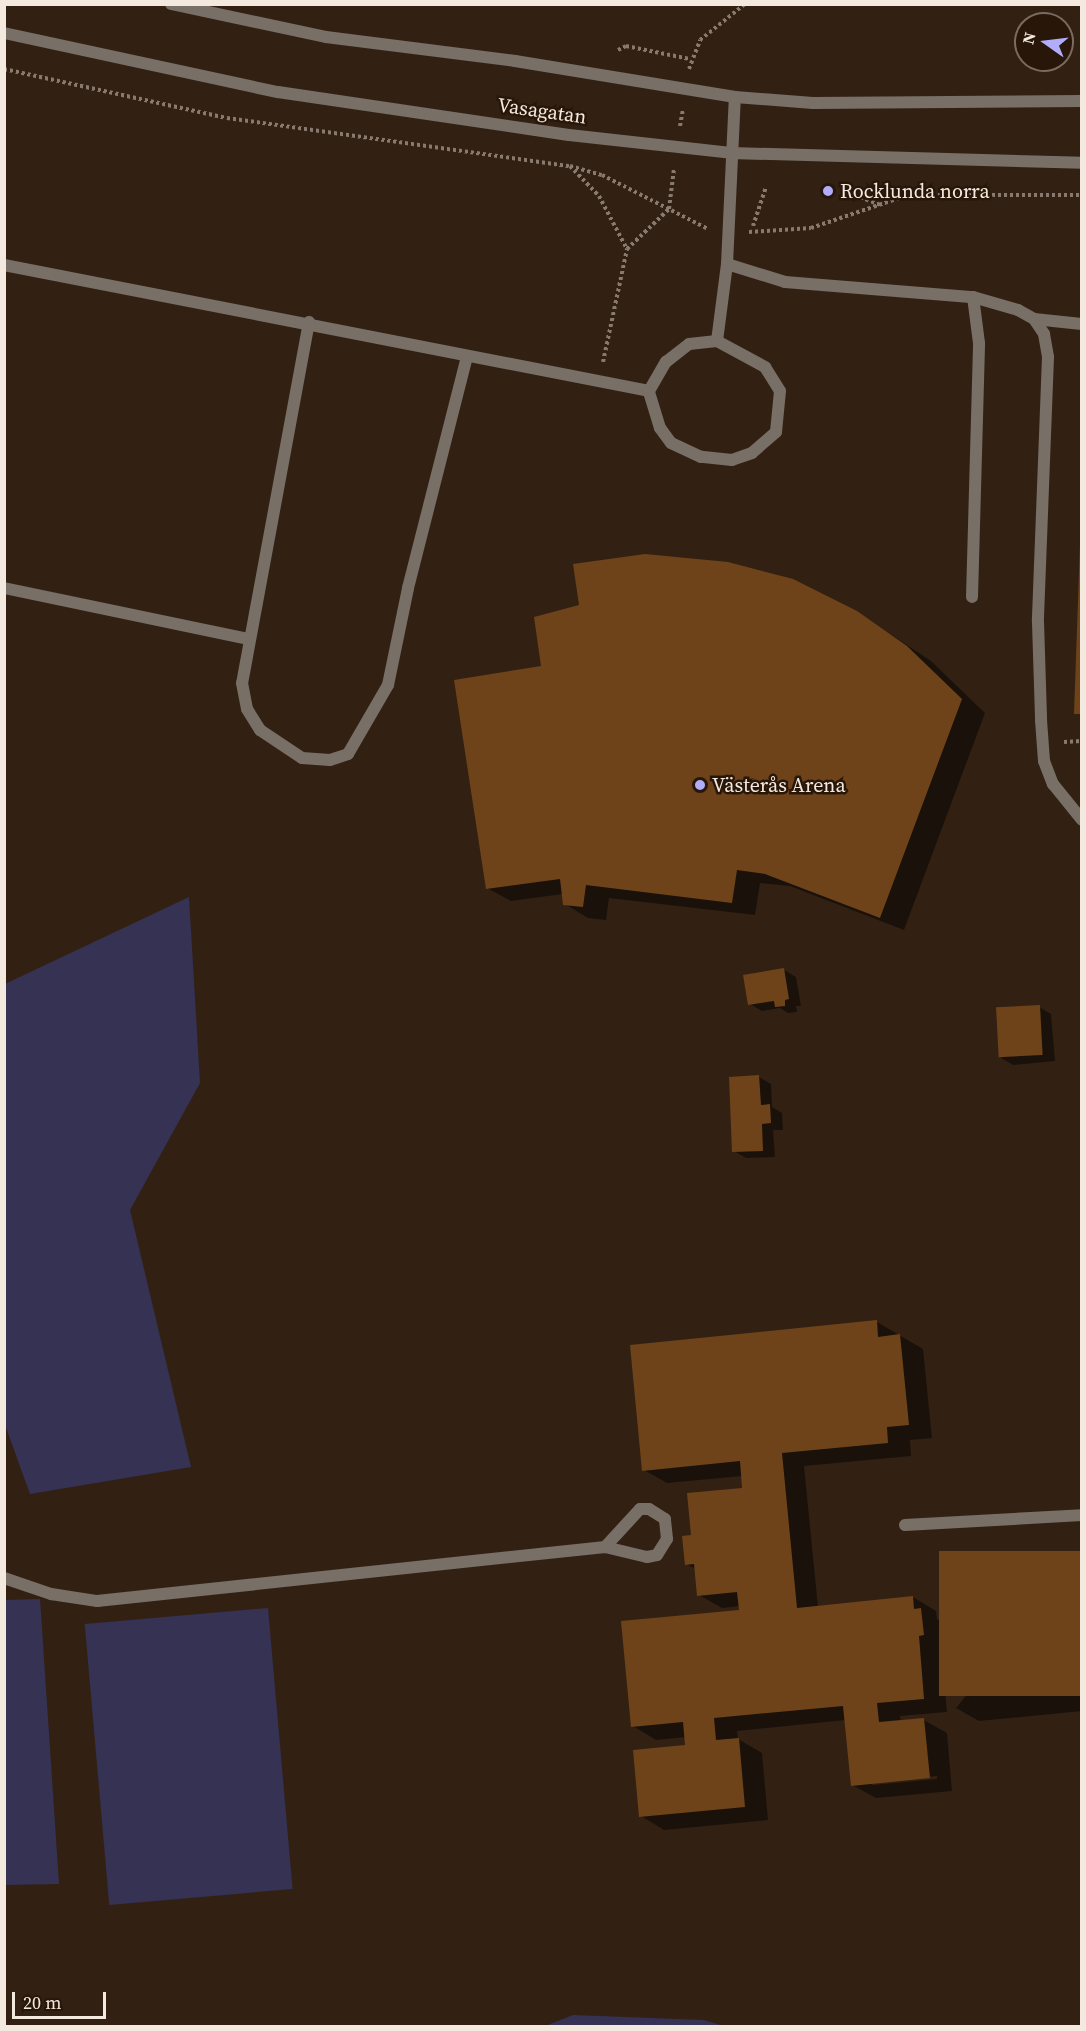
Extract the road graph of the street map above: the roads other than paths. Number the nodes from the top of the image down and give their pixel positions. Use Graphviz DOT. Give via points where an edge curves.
graph roads {
  1 [pos="171,4"];
  2 [pos="4,33"];
  3 [pos="735,98"];
  4 [pos="1082,101"];
  5 [pos="731,153"];
  6 [pos="1082,163"];
  7 [pos="727,264"];
  8 [pos="4,265"];
  9 [pos="973,297"];
  10 [pos="1034,319"];
  11 [pos="309,322"];
  12 [pos="1082,324"];
  13 [pos="717,341"];
  14 [pos="467,357"];
  15 [pos="649,391"];
  16 [pos="4,588"];
  17 [pos="972,597"];
  18 [pos="248,639"];
  19 [pos="1082,820"];
  20 [pos="1082,1515"];
  21 [pos="905,1525"];
  22 [pos="605,1547"];
  23 [pos="4,1578"];
  1 -- 3 [label="street" via="326,37 515,61"];
  2 -- 5 [label="street, Vasagatan" via="278,92 569,135"];
  3 -- 4 [label="street" via="825,104"];
  3 -- 5 [label="street"];
  5 -- 6 [label="street, Vasagatan"];
  5 -- 7 [label="street"];
  7 -- 9 [label="street" via="786,282"];
  7 -- 13 [label="street"];
  8 -- 11 [label="street"];
  9 -- 10 [label="street" via="1018,310"];
  9 -- 17 [label="street" via="979,343"];
  10 -- 12 [label="street"];
  10 -- 19 [label="street" via="1044,334 1048,357 1038,622 1044,761 1053,784"];
  11 -- 14 [label="street"];
  11 -- 18 [label="street"];
  13 -- 15 [label="street" via="689,344 666,362"];
  13 -- 15 [label="street" via="765,366 780,391 776,432 752,453 732,460 701,457 671,443 660,428"];
  14 -- 15 [label="street"];
  14 -- 18 [label="street" via="408,588 388,685 348,754 330,760 302,758 260,730 247,709 242,683"];
  16 -- 18 [label="street"];
  20 -- 21 [label="street"];
  22 -- 22 [label="street" via="640,1509 649,1509 665,1519 668,1539 657,1555 647,1557"];
  22 -- 23 [label="street" via="97,1601 51,1594"];
}
